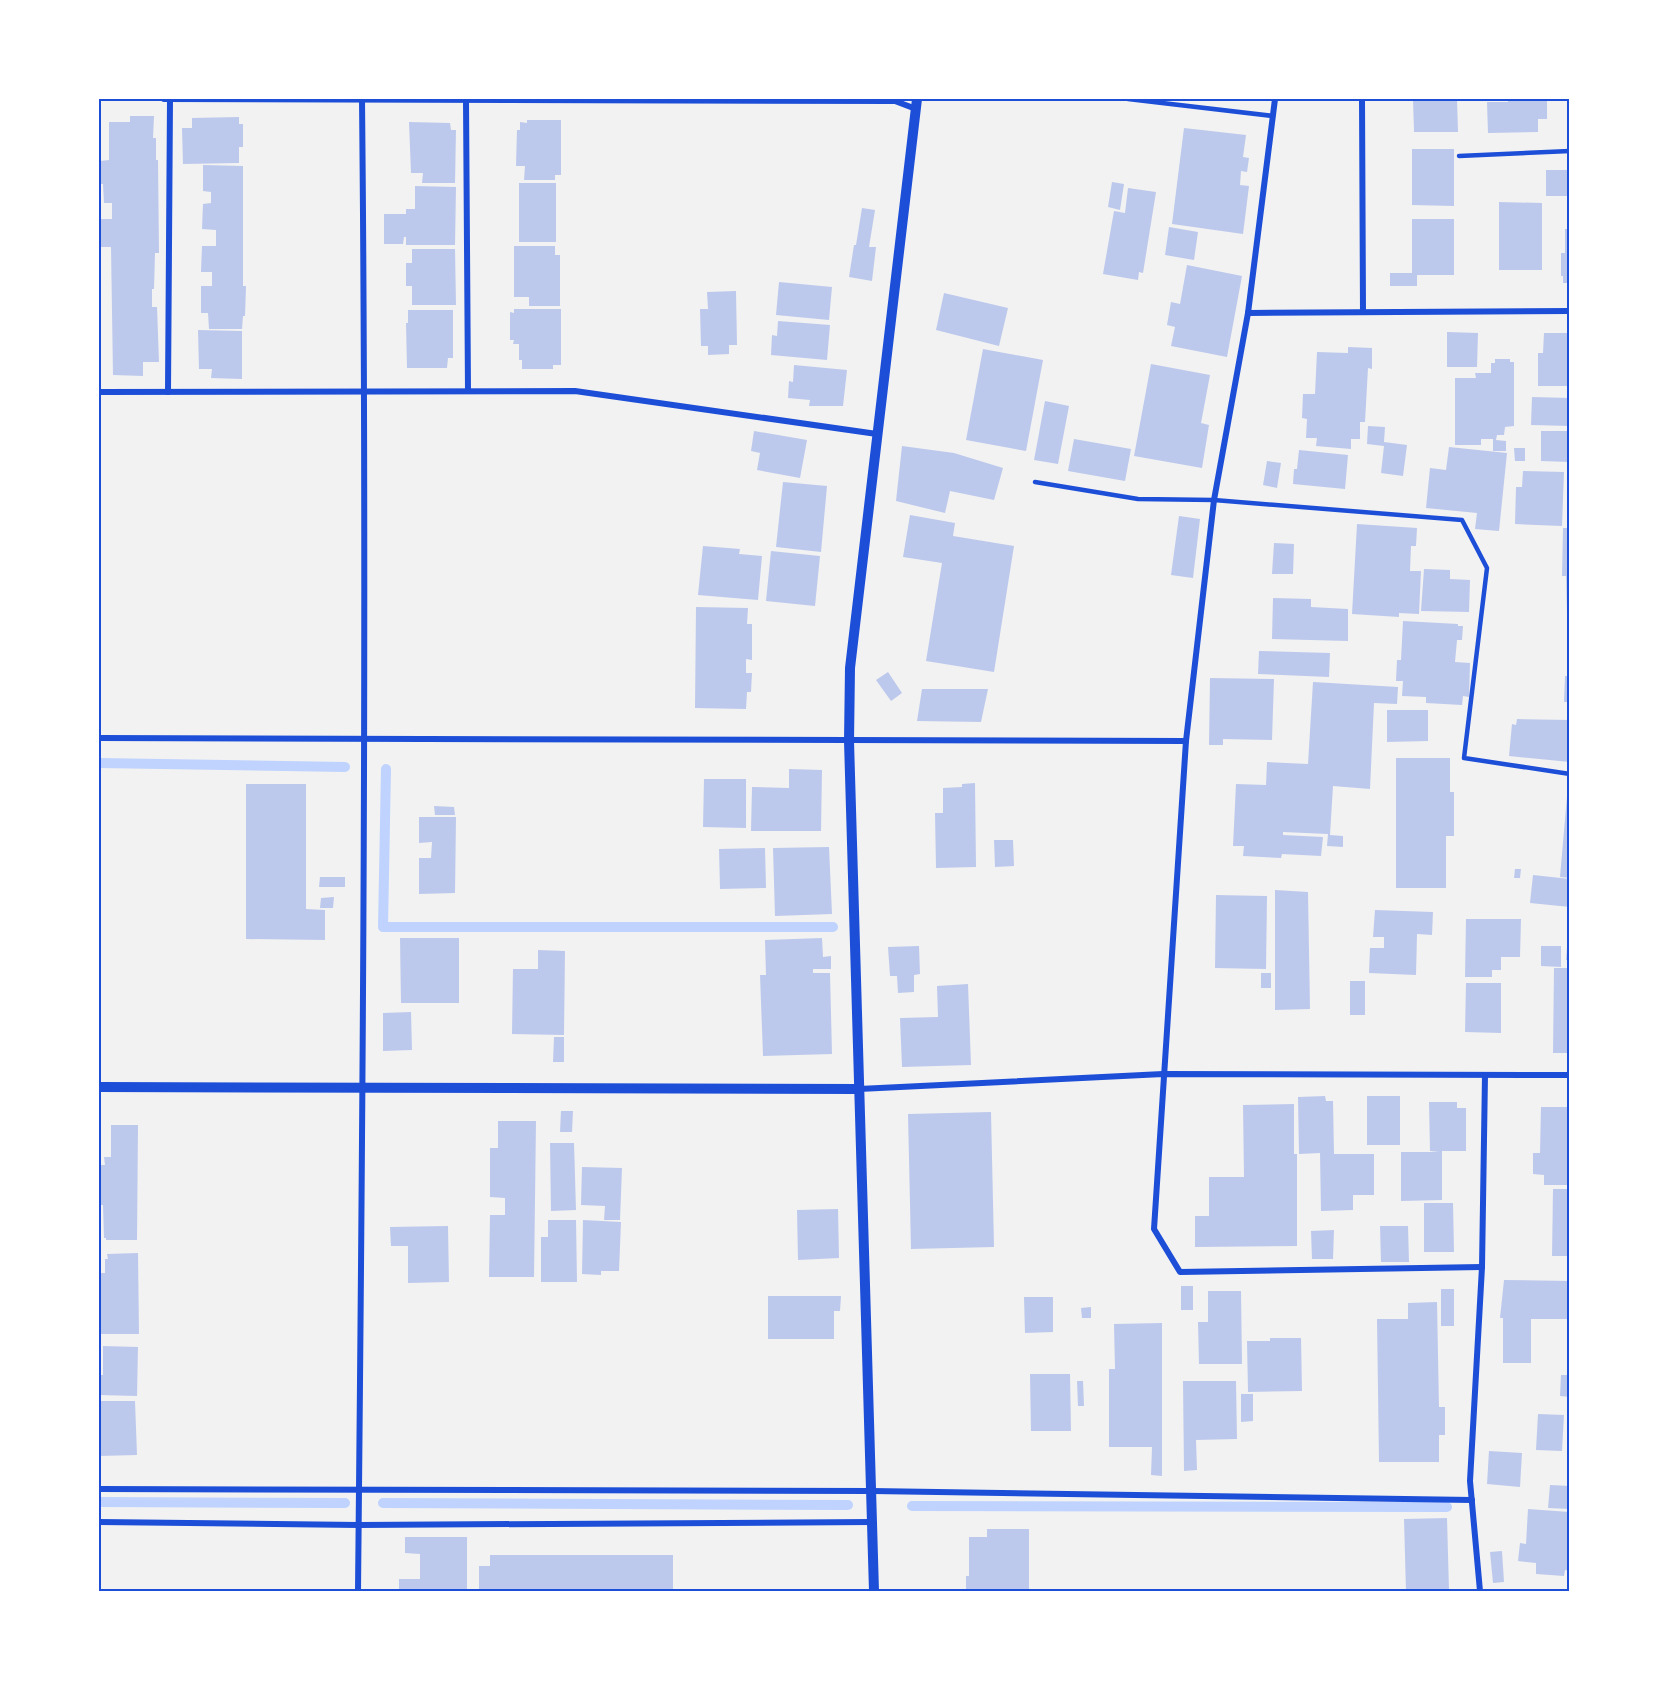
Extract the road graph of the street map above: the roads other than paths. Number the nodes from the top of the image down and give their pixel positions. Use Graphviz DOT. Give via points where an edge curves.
graph roads {
  1 [pos="164,99"];
  2 [pos="170,99"];
  3 [pos="1128,99"];
  4 [pos="1275,99"];
  5 [pos="1362,99"];
  6 [pos="362,100"];
  7 [pos="466,100"];
  8 [pos="733,100"];
  9 [pos="916,104"];
  10 [pos="1273,116"];
  11 [pos="1570,151"];
  12 [pos="1458,156"];
  13 [pos="1570,311"];
  14 [pos="1363,312"];
  15 [pos="1248,313"];
  16 [pos="365,391"];
  17 [pos="468,391"];
  18 [pos="99,392"];
  19 [pos="168,392"];
  20 [pos="877,434"];
  21 [pos="1035,482"];
  22 [pos="1214,500"];
  23 [pos="99,738"];
  24 [pos="364,740"];
  25 [pos="849,741"];
  26 [pos="1186,741"];
  27 [pos="1570,774"];
  28 [pos="1163,1074"];
  29 [pos="1485,1075"];
  30 [pos="1570,1075"];
  31 [pos="99,1087"];
  32 [pos="362,1088"];
  33 [pos="859,1089"];
  34 [pos="1482,1267"];
  35 [pos="99,1489"];
  36 [pos="359,1490"];
  37 [pos="872,1491"];
  38 [pos="1472,1500"];
  39 [pos="99,1522"];
  40 [pos="873,1522"];
  41 [pos="359,1525"];
  42 [pos="358,1591"];
  43 [pos="874,1591"];
  44 [pos="1480,1591"];
  1 -- 2 [label="street"];
  2 -- 6 [label="street"];
  2 -- 19 [label="street"];
  3 -- 10 [label="lane"];
  4 -- 10 [label="street"];
  5 -- 14 [label="street"];
  6 -- 7 [label="street"];
  6 -- 16 [label="street"];
  7 -- 8 [label="street"];
  7 -- 17 [label="street"];
  8 -- 9 [label="street"];
  9 -- 20 [label="street"];
  10 -- 15 [label="street"];
  11 -- 12 [label="lane"];
  13 -- 14 [label="street"];
  14 -- 15 [label="street"];
  15 -- 22 [label="street"];
  16 -- 17 [label="street"];
  16 -- 19 [label="street"];
  16 -- 24 [label="street"];
  17 -- 20 [label="street" via="576,391"];
  18 -- 19 [label="street"];
  20 -- 25 [label="street" via="850,668"];
  21 -- 22 [label="lane" via="1138,499"];
  22 -- 26 [label="street"];
  22 -- 27 [label="lane" via="1462,520 1487,568 1464,759"];
  23 -- 24 [label="street"];
  24 -- 25 [label="street"];
  24 -- 32 [label="street"];
  25 -- 26 [label="street"];
  25 -- 33 [label="street"];
  26 -- 28 [label="street"];
  28 -- 29 [label="street"];
  28 -- 33 [label="street"];
  28 -- 34 [label="street" via="1154,1229 1180,1272"];
  29 -- 30 [label="street"];
  29 -- 34 [label="street"];
  31 -- 32 [label="street"];
  32 -- 33 [label="street"];
  32 -- 36 [label="street"];
  33 -- 37 [label="street"];
  34 -- 38 [label="street"];
  35 -- 36 [label="street"];
  36 -- 37 [label="street"];
  36 -- 41 [label="street"];
  37 -- 38 [label="street"];
  37 -- 40 [label="street"];
  38 -- 44 [label="street"];
  39 -- 41 [label="street"];
  40 -- 41 [label="street"];
  40 -- 43 [label="street"];
  41 -- 42 [label="street"];
}
